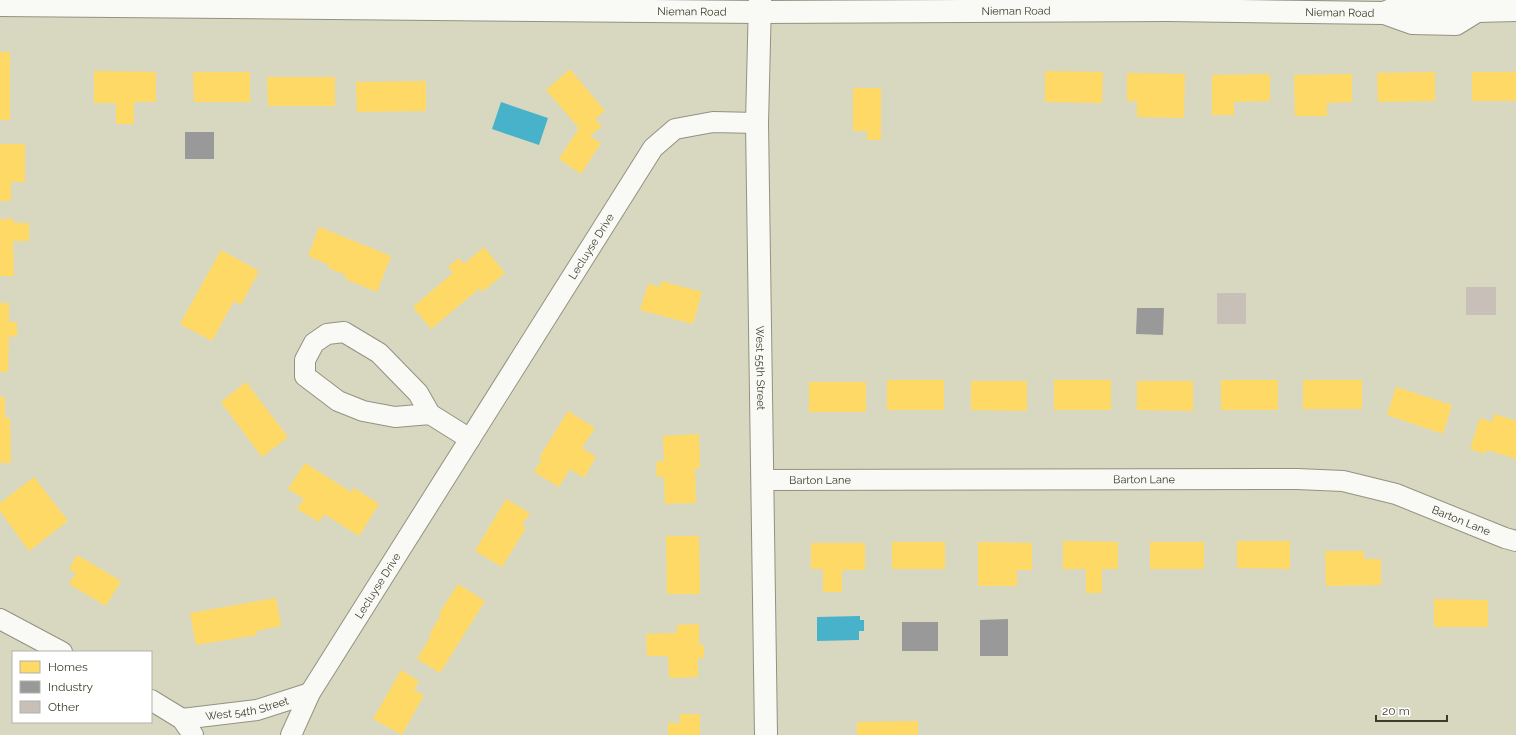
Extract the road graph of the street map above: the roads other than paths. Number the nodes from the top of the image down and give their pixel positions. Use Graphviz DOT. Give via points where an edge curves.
graph roads {
  1 [pos="0,5"];
  2 [pos="1168,5"];
  3 [pos="760,6"];
  4 [pos="1516,10"];
  5 [pos="757,123"];
  6 [pos="430,414"];
  7 [pos="470,439"];
  8 [pos="762,480"];
  9 [pos="1516,541"];
  10 [pos="0,619"];
  11 [pos="60,651"];
  12 [pos="310,693"];
  13 [pos="152,701"];
  14 [pos="182,719"];
  15 [pos="194,735"];
  16 [pos="291,735"];
  17 [pos="766,735"];
  1 -- 3 [label="main road, Nieman Road"];
  2 -- 3 [label="main road, Nieman Road"];
  2 -- 4 [label="main road, Nieman Road" via="1384,13 1410,2 1455,3 1478,12"];
  3 -- 5 [label="main road, West 55th Street"];
  5 -- 7 [label="street, Lecluyse Drive" via="713,122 675,129 653,148"];
  5 -- 8 [label="main road, West 55th Street"];
  6 -- 6 [label="street" via="418,393 379,353 344,332 327,334 314,343 305,360 305,376 338,401 363,411 395,417"];
  6 -- 7 [label="street"];
  7 -- 12 [label="street, Lecluyse Drive"];
  8 -- 9 [label="street, Barton Lane" via="1343,481 1396,494"];
  8 -- 17 [label="main road, West 55th Street"];
  10 -- 11 [label="street"];
  12 -- 14 [label="street, West 54th Street" via="257,710"];
  12 -- 16 [label="street, Lecluyse Drive"];
  13 -- 14 [label="street"];
  14 -- 15 [label="street"];
}
